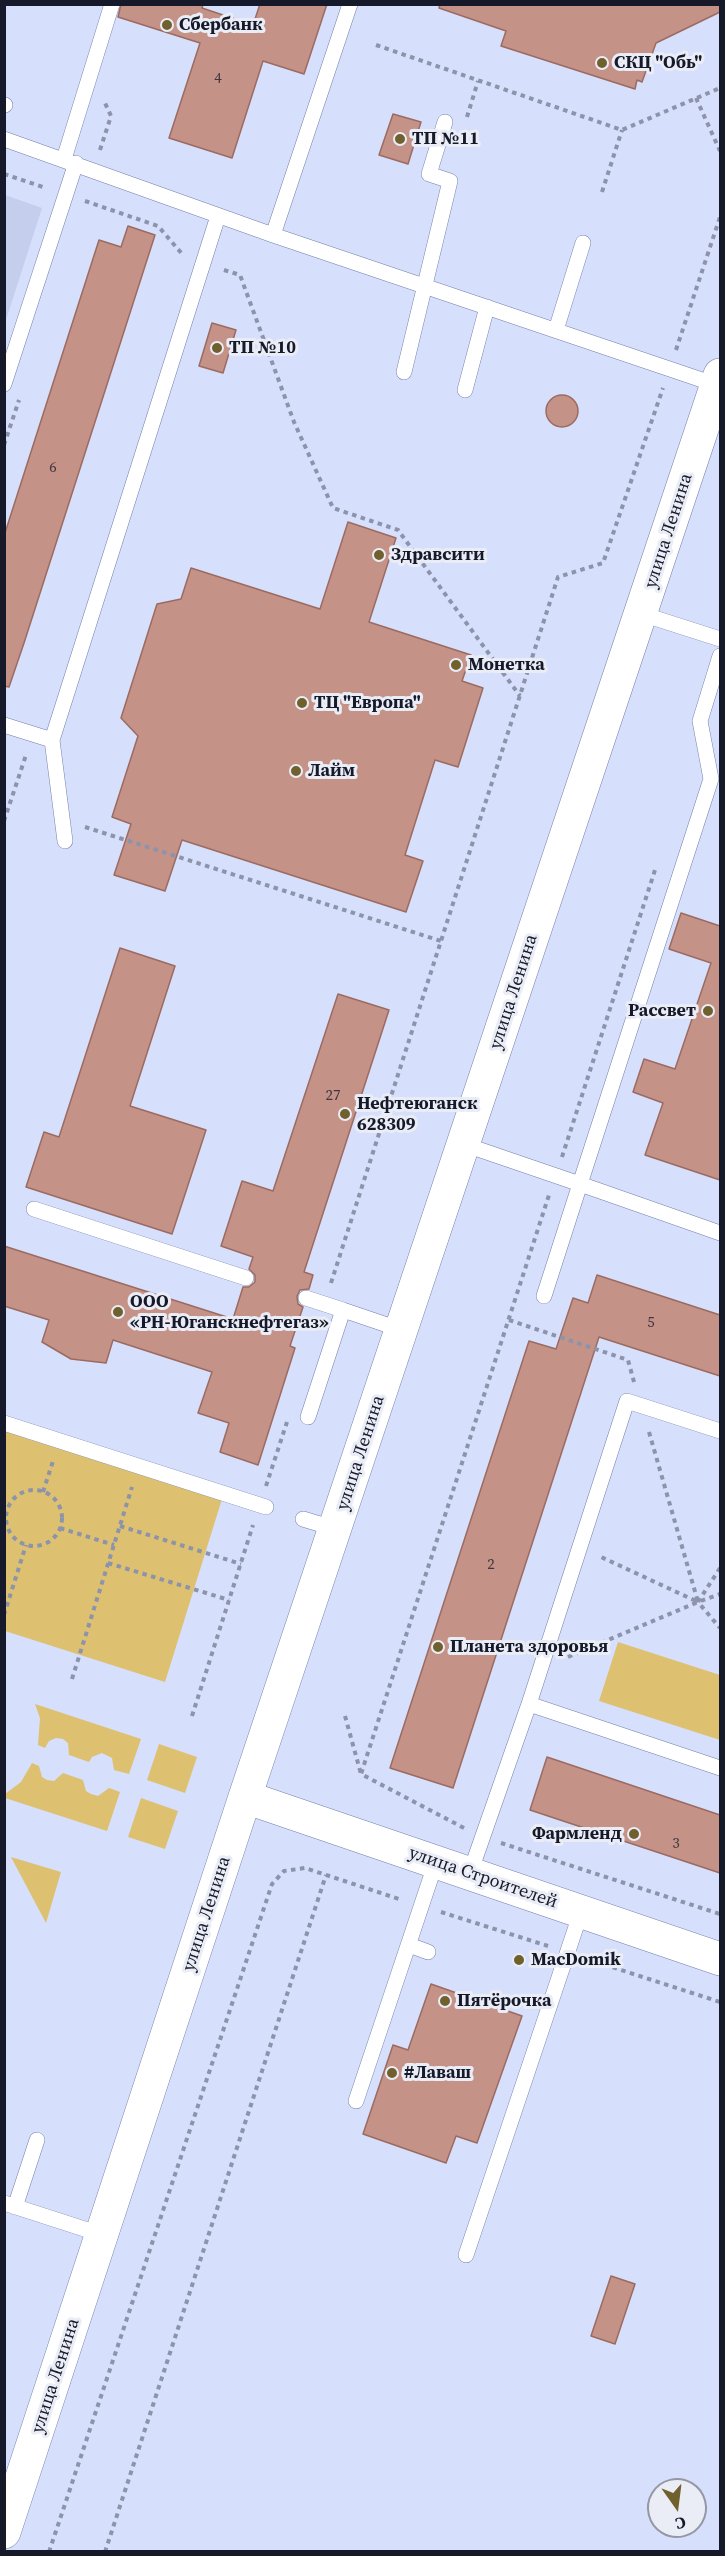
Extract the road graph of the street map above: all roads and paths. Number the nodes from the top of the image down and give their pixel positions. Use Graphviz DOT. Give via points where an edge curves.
graph roads {
  1 [pos="112,4"];
  2 [pos="350,4"];
  3 [pos="376,45"];
  4 [pos="720,88"];
  5 [pos="696,98"];
  6 [pos="445,122"];
  7 [pos="622,130"];
  8 [pos="4,139"];
  9 [pos="720,151"];
  10 [pos="70,161"];
  11 [pos="4,174"];
  12 [pos="602,192"];
  13 [pos="66,195"];
  14 [pos="218,216"];
  15 [pos="720,217"];
  16 [pos="273,235"];
  17 [pos="583,243"];
  18 [pos="203,263"];
  19 [pos="423,286"];
  20 [pos="487,307"];
  21 [pos="555,330"];
  22 [pos="669,368"];
  23 [pos="404,372"];
  24 [pos="719,380"];
  25 [pos="4,384"];
  26 [pos="465,390"];
  27 [pos="642,614"];
  28 [pos="720,639"];
  29 [pos="720,656"];
  30 [pos="520,696"];
  31 [pos="4,725"];
  32 [pos="52,740"];
  33 [pos="62,820"];
  34 [pos="65,842"];
  35 [pos="656,867"];
  36 [pos="441,941"];
  37 [pos="463,1144"];
  38 [pos="556,1176"];
  39 [pos="580,1184"];
  40 [pos="34,1209"];
  41 [pos="720,1233"];
  42 [pos="246,1278"];
  43 [pos="544,1296"];
  44 [pos="306,1298"];
  45 [pos="325,1304"];
  46 [pos="343,1310"];
  47 [pos="402,1330"];
  48 [pos="289,1416"];
  49 [pos="308,1417"];
  50 [pos="4,1423"];
  51 [pos="720,1431"];
  52 [pos="55,1455"];
  53 [pos="134,1483"];
  54 [pos="43,1492"];
  55 [pos="263,1506"];
  56 [pos="6,1508"];
  57 [pos="303,1519"];
  58 [pos="120,1526"];
  59 [pos="60,1528"];
  60 [pos="336,1529"];
  61 [pos="26,1545"];
  62 [pos="114,1545"];
  63 [pos="580,1547"];
  64 [pos="108,1563"];
  65 [pos="241,1564"];
  66 [pos="720,1568"];
  67 [pos="229,1600"];
  68 [pos="698,1602"];
  69 [pos="4,1615"];
  70 [pos="720,1628"];
  71 [pos="540,1670"];
  72 [pos="72,1678"];
  73 [pos="529,1704"];
  74 [pos="192,1716"];
  75 [pos="345,1716"];
  76 [pos="720,1768"];
  77 [pos="362,1774"];
  78 [pos="245,1797"];
  79 [pos="482,1837"];
  80 [pos="436,1862"];
  81 [pos="470,1874"];
  82 [pos="326,1875"];
  83 [pos="422,1906"];
  84 [pos="581,1912"];
  85 [pos="720,1914"];
  86 [pos="409,1945"];
  87 [pos="428,1952"];
  88 [pos="567,1952"];
  89 [pos="720,1959"];
  90 [pos="720,2002"];
  91 [pos="356,2101"];
  92 [pos="37,2139"];
  93 [pos="10,2205"];
  94 [pos="103,2235"];
  95 [pos="466,2255"];
  96 [pos="4,2532"];
  97 [pos="49,2552"];
  98 [pos="105,2552"];
  1 -- 10 [label="lane"];
  2 -- 16 [label="lane"];
  3 -- 7 [label="path"];
  4 -- 5 [label="path"];
  5 -- 7 [label="path"];
  5 -- 9 [label="path"];
  6 -- 19 [label="lane" via="429,174 450,181"];
  7 -- 12 [label="path"];
  8 -- 10 [label="lane"];
  10 -- 13 [label="lane"];
  10 -- 14 [label="lane"];
  11 -- 13 [label="path"];
  13 -- 18 [label="path" via="158,226 185,257"];
  13 -- 25 [label="lane"];
  14 -- 16 [label="lane"];
  14 -- 18 [label="lane"];
  15 -- 22 [label="path"];
  16 -- 19 [label="lane"];
  17 -- 21 [label="lane"];
  18 -- 30 [label="path" via="240,275 294,422 333,508 398,530"];
  18 -- 32 [label="lane"];
  19 -- 20 [label="lane"];
  19 -- 23 [label="lane"];
  20 -- 21 [label="lane"];
  20 -- 26 [label="lane"];
  21 -- 22 [label="lane"];
  22 -- 24 [label="lane"];
  22 -- 30 [label="path" via="603,563 558,577"];
  24 -- 27 [label="main road, улица Ленина"];
  27 -- 28 [label="lane"];
  27 -- 37 [label="main road, улица Ленина"];
  29 -- 39 [label="lane" via="700,721 711,779"];
  30 -- 36 [label="path"];
  31 -- 32 [label="lane"];
  32 -- 33 [label="lane"];
  33 -- 34 [label="lane"];
  33 -- 36 [label="path"];
  35 -- 38 [label="path"];
  36 -- 45 [label="path"];
  37 -- 38 [label="lane"];
  37 -- 47 [label="main road, улица Ленина"];
  38 -- 39 [label="lane"];
  38 -- 77 [label="path"];
  39 -- 41 [label="lane"];
  39 -- 43 [label="lane"];
  40 -- 42 [label="lane"];
  44 -- 45 [label="lane"];
  45 -- 46 [label="lane"];
  46 -- 47 [label="lane"];
  46 -- 49 [label="lane"];
  47 -- 60 [label="main road, улица Ленина"];
  48 -- 55 [label="path"];
  50 -- 55 [label="lane"];
  51 -- 63 [label="lane" via="627,1401"];
  52 -- 54 [label="path"];
  53 -- 58 [label="path"];
  54 -- 56 [label="path" via="22,1493"];
  54 -- 59 [label="path" via="61,1511"];
  55 -- 65 [label="path"];
  56 -- 61 [label="path" via="11,1534"];
  57 -- 60 [label="lane"];
  58 -- 62 [label="path"];
  58 -- 65 [label="path"];
  59 -- 61 [label="path" via="50,1541"];
  59 -- 62 [label="path"];
  60 -- 78 [label="main road, улица Ленина"];
  61 -- 69 [label="path"];
  62 -- 64 [label="path"];
  63 -- 68 [label="path"];
  63 -- 71 [label="lane"];
  64 -- 67 [label="path"];
  64 -- 72 [label="path"];
  65 -- 67 [label="path"];
  66 -- 68 [label="path"];
  67 -- 74 [label="path"];
  68 -- 70 [label="path"];
  68 -- 71 [label="path"];
  71 -- 73 [label="lane"];
  73 -- 76 [label="lane"];
  73 -- 79 [label="lane"];
  75 -- 77 [label="path"];
  77 -- 79 [label="path"];
  78 -- 80 [label="main road, улица Строителей"];
  78 -- 94 [label="main road, улица Ленина"];
  79 -- 81 [label="lane"];
  79 -- 85 [label="path"];
  80 -- 81 [label="main road, улица Строителей"];
  80 -- 83 [label="lane"];
  81 -- 84 [label="main road, улица Строителей"];
  82 -- 83 [label="path"];
  82 -- 97 [label="path" via="305,1868 284,1871 272,1884"];
  82 -- 98 [label="path"];
  83 -- 86 [label="lane"];
  83 -- 88 [label="path"];
  84 -- 88 [label="lane"];
  84 -- 89 [label="main road, улица Строителей"];
  86 -- 87 [label="lane"];
  86 -- 91 [label="lane"];
  88 -- 90 [label="path"];
  88 -- 95 [label="lane" via="546,1992"];
  92 -- 93 [label="lane"];
  93 -- 94 [label="lane"];
  94 -- 96 [label="main road, улица Ленина"];
}
